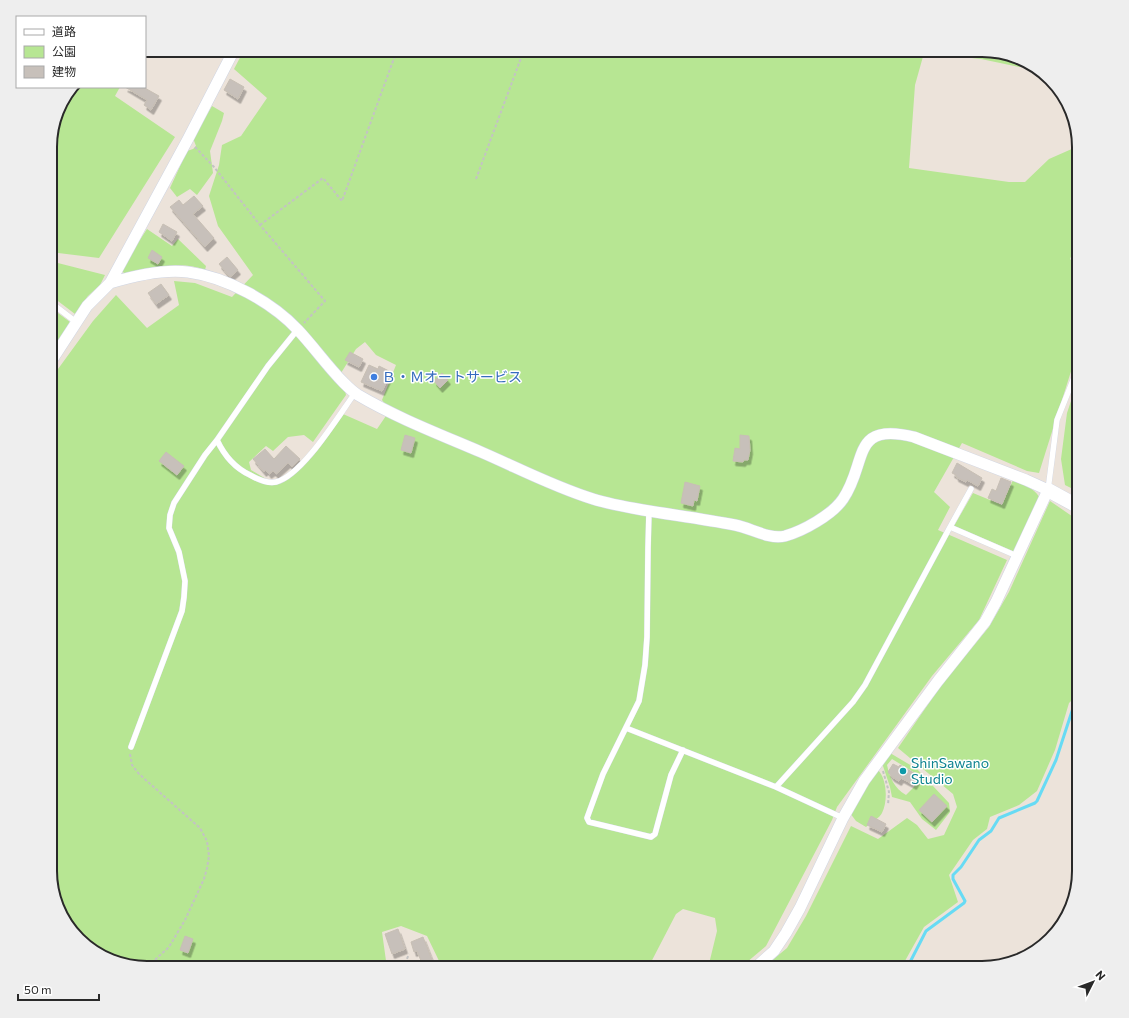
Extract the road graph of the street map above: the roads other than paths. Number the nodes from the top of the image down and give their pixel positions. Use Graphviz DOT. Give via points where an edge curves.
graph roads {
  1 [pos="230,57"];
  2 [pos="110,283"];
  3 [pos="57,307"];
  4 [pos="76,322"];
  5 [pos="298,329"];
  6 [pos="57,352"];
  7 [pos="1072,382"];
  8 [pos="355,393"];
  9 [pos="217,440"];
  10 [pos="971,489"];
  11 [pos="1048,490"];
  12 [pos="1072,503"];
  13 [pos="650,511"];
  14 [pos="950,527"];
  15 [pos="1017,556"];
  16 [pos="626,728"];
  17 [pos="131,747"];
  18 [pos="683,750"];
  19 [pos="776,787"];
  20 [pos="843,818"];
  21 [pos="763,961"];
  1 -- 2 [label="street"];
  2 -- 4 [label="street" via="94,298"];
  2 -- 5 [label="street" via="141,275 188,272 245,290"];
  3 -- 4 [label="lane"];
  4 -- 6 [label="street"];
  5 -- 8 [label="street" via="331,370"];
  5 -- 9 [label="lane" via="268,366"];
  7 -- 11 [label="lane" via="1057,420"];
  8 -- 9 [label="lane" via="306,460 276,482 267,482 243,472 222,452"];
  8 -- 13 [label="street" via="390,412 547,481 594,499"];
  9 -- 17 [label="lane" via="174,503 170,515 169,528 179,552 185,581 182,611"];
  10 -- 14 [label="lane"];
  11 -- 12 [label="street"];
  11 -- 13 [label="street" via="914,436 898,432 873,437 864,447 852,481 843,498 831,512 811,525 784,536 772,536 738,526"];
  11 -- 15 [label="street"];
  13 -- 16 [label="lane" via="645,665 639,701"];
  14 -- 15 [label="lane"];
  14 -- 19 [label="lane" via="865,685 853,702"];
  15 -- 20 [label="street" via="985,622 879,761"];
  16 -- 18 [label="lane"];
  16 -- 18 [label="lane" via="603,774 587,818 589,822 650,837 655,834 671,774"];
  18 -- 19 [label="lane"];
  19 -- 20 [label="lane"];
  20 -- 21 [label="street" via="786,934"];
}
